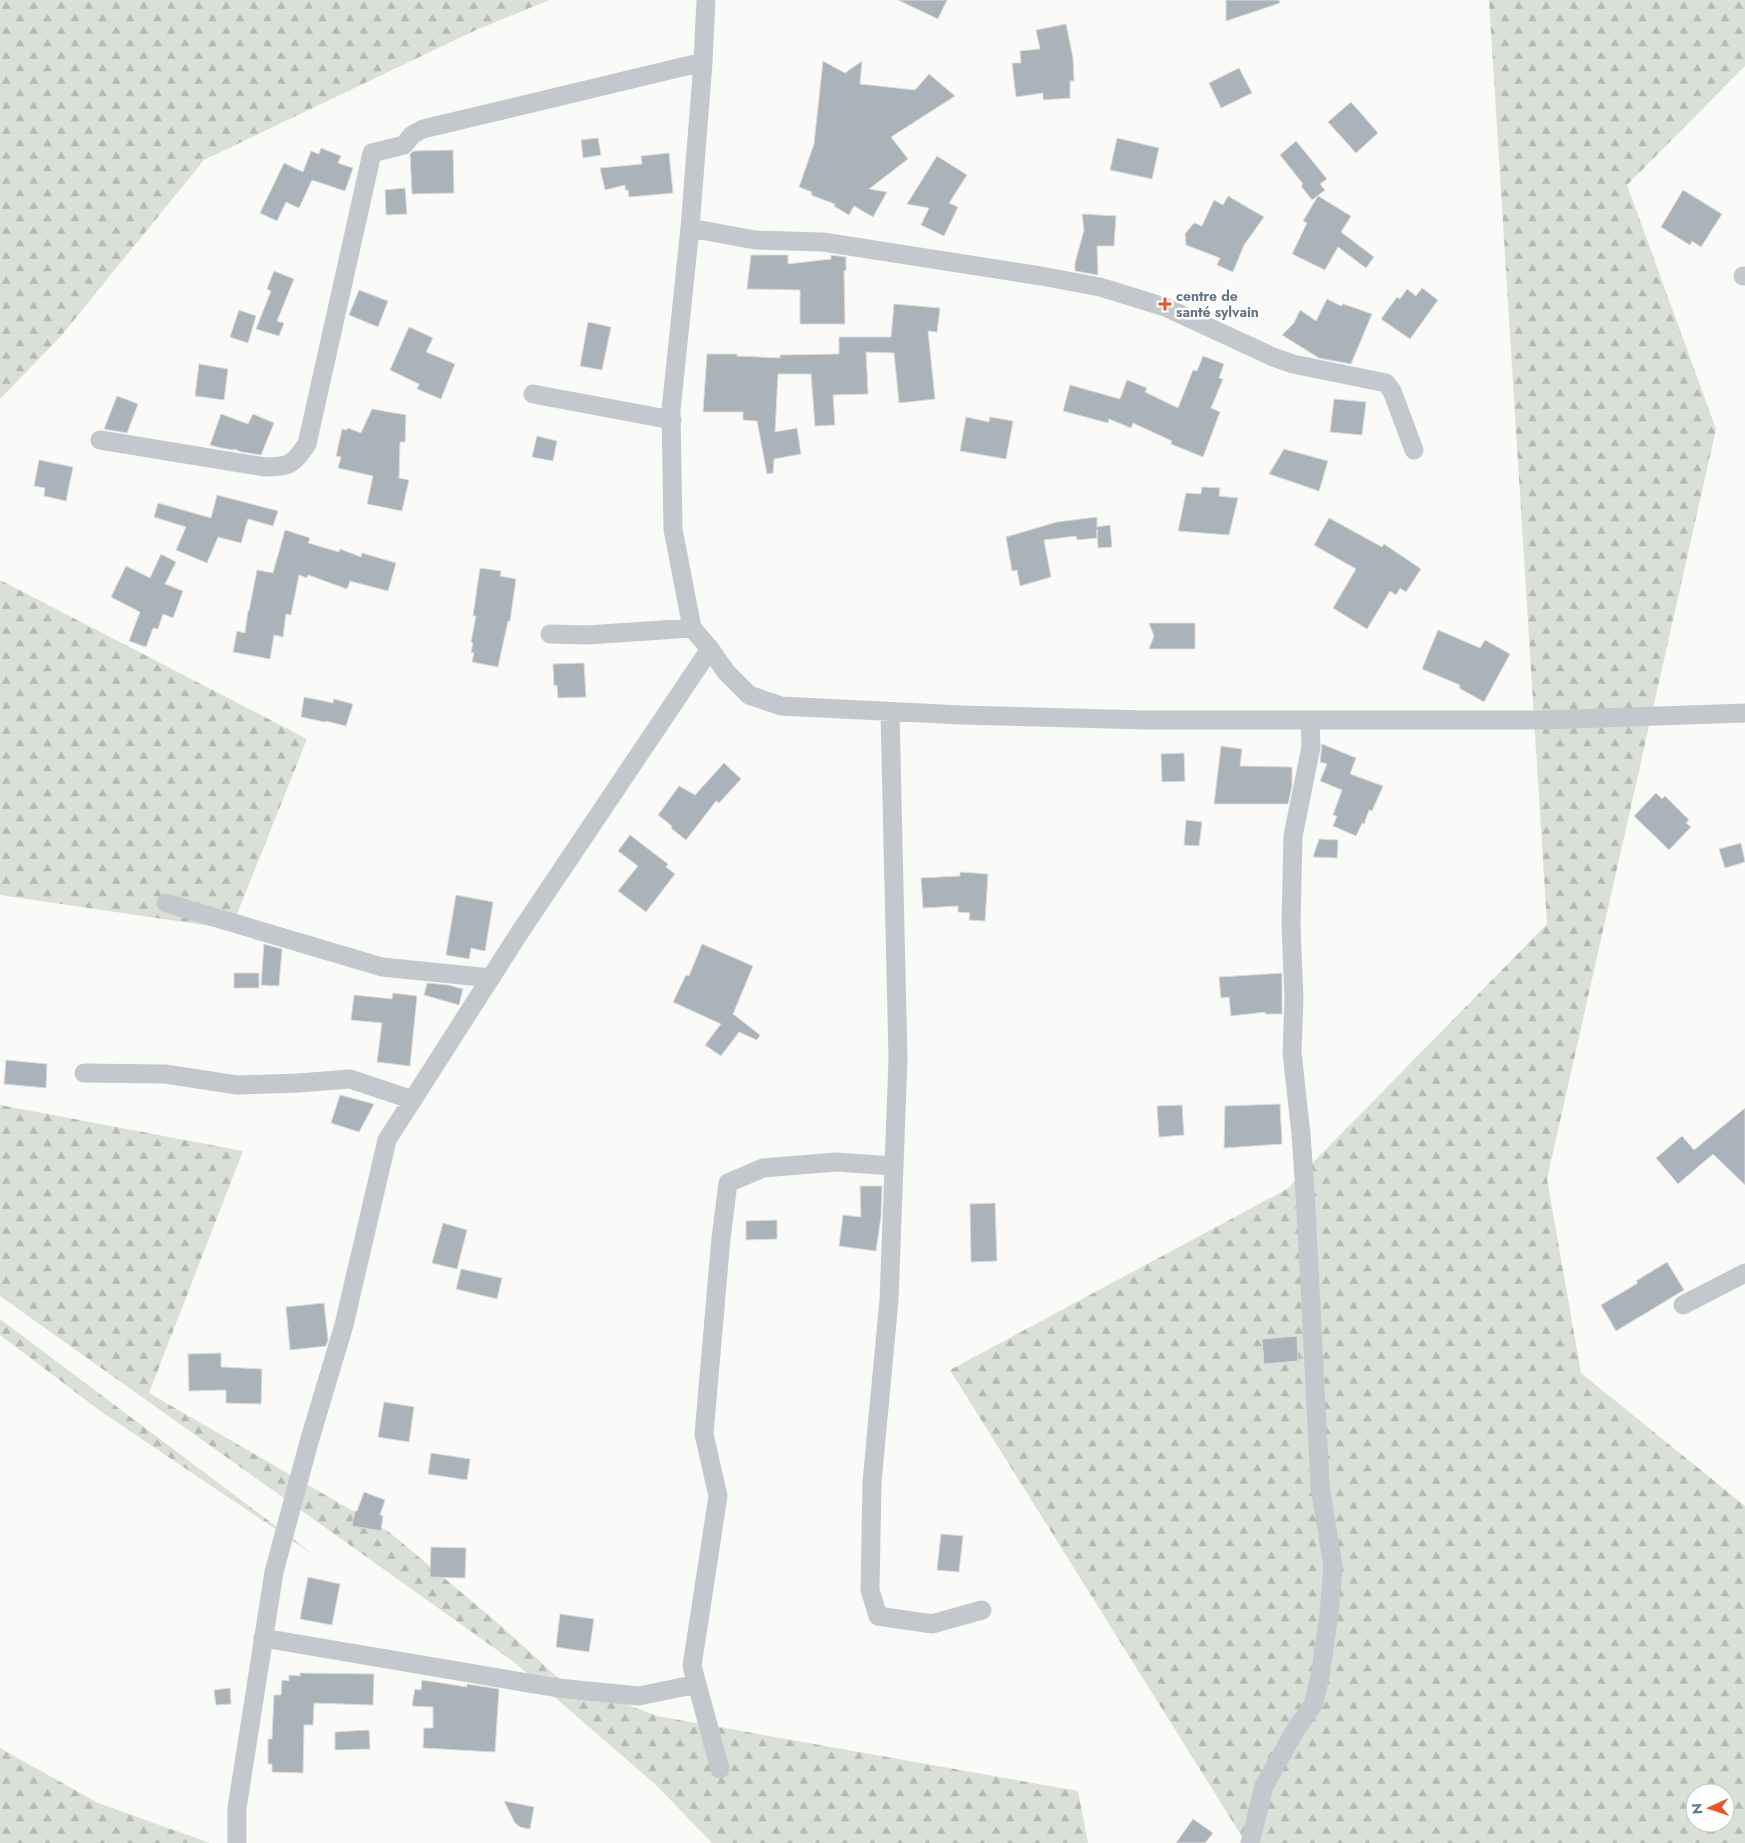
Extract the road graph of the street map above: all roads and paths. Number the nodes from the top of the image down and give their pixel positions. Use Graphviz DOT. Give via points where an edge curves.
graph roads {
  1 [pos="706,0"];
  2 [pos="704,62"];
  3 [pos="690,228"];
  4 [pos="533,394"];
  5 [pos="672,420"];
  6 [pos="100,440"];
  7 [pos="1414,450"];
  8 [pos="692,628"];
  9 [pos="550,634"];
  10 [pos="710,649"];
  11 [pos="890,712"];
  12 [pos="1745,713"];
  13 [pos="1310,721"];
  14 [pos="166,903"];
  15 [pos="491,978"];
  16 [pos="84,1073"];
  17 [pos="413,1100"];
  18 [pos="894,1166"];
  19 [pos="1745,1273"];
  20 [pos="1683,1304"];
  21 [pos="982,1610"];
  22 [pos="263,1638"];
  23 [pos="697,1684"];
  24 [pos="720,1769"];
  25 [pos="237,1843"];
  26 [pos="1250,1843"];
  1 -- 2 [label="street"];
  2 -- 3 [label="street"];
  2 -- 6 [label="street" via="423,129 404,145 372,153 308,444 296,459 282,467 265,467"];
  3 -- 5 [label="street"];
  3 -- 7 [label="street" via="755,240 823,242 949,261 1100,287 1148,301 1293,364 1386,383"];
  4 -- 5 [label="street"];
  5 -- 8 [label="street" via="673,530"];
  8 -- 9 [label="street" via="587,635"];
  8 -- 10 [label="street"];
  10 -- 11 [label="street" via="726,672 749,695 781,706"];
  10 -- 15 [label="street"];
  11 -- 13 [label="street" via="1145,720"];
  11 -- 18 [label="street" via="898,1059"];
  12 -- 13 [label="street" via="1543,720"];
  13 -- 26 [label="street" via="1311,747 1294,836 1292,1053 1306,1208 1320,1486 1333,1566 1329,1614 1313,1705 1264,1786"];
  14 -- 15 [label="street" via="382,967"];
  15 -- 17 [label="street"];
  16 -- 17 [label="street" via="165,1074 236,1085 350,1079"];
  17 -- 22 [label="street" via="387,1140 344,1325 274,1572"];
  18 -- 21 [label="street" via="889,1300 872,1482 870,1590 878,1616 932,1624"];
  18 -- 23 [label="street" via="836,1162 763,1168 728,1183 704,1434 718,1496 692,1666"];
  19 -- 20 [label="street"];
  22 -- 23 [label="street" via="558,1688 639,1696"];
  22 -- 25 [label="street" via="237,1808"];
  23 -- 24 [label="street"];
}
